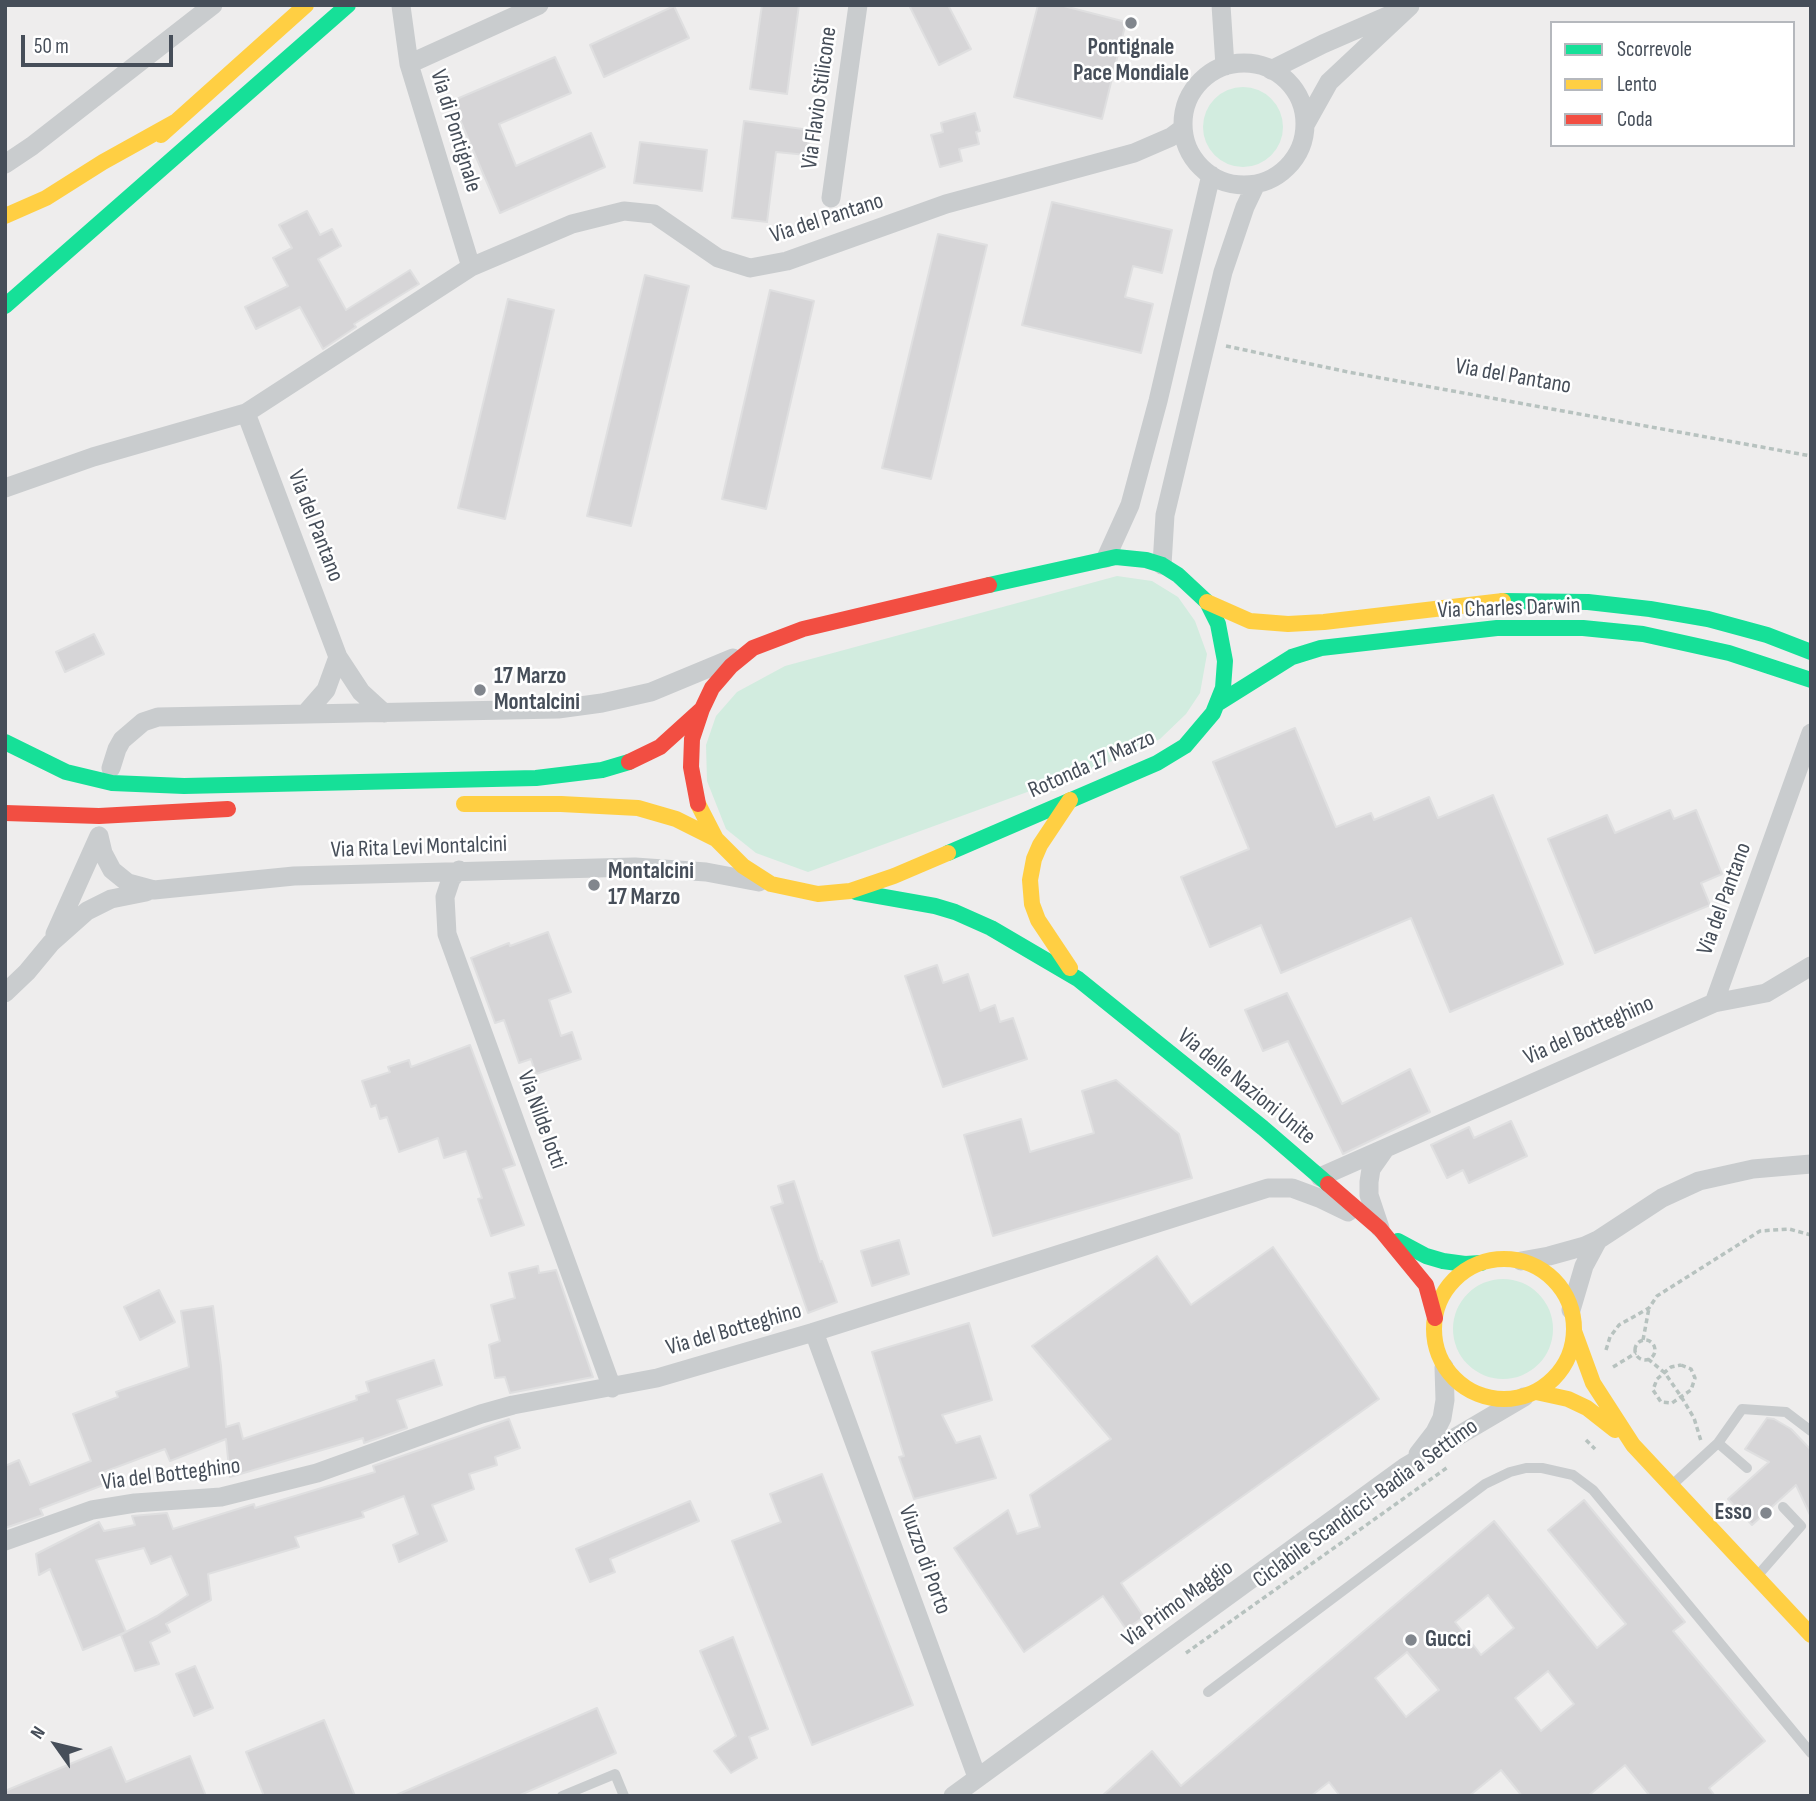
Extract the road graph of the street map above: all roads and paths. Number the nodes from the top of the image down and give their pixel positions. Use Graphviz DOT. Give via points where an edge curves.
graph roads {
  1 [pos="214,5"];
  2 [pos="306,5"];
  3 [pos="348,5"];
  4 [pos="539,5"];
  5 [pos="858,5"];
  6 [pos="1221,5"];
  7 [pos="401,6"];
  8 [pos="1411,6"];
  9 [pos="410,64"];
  10 [pos="1225,66"];
  11 [pos="1271,70"];
  12 [pos="175,122"];
  13 [pos="1305,125"];
  14 [pos="1183,128"];
  15 [pos="5,164"];
  16 [pos="115,175"];
  17 [pos="1211,176"];
  18 [pos="1256,184"];
  19 [pos="831,198"];
  20 [pos="5,216"];
  21 [pos="471,267"];
  22 [pos="37,277"];
  23 [pos="5,306"];
  24 [pos="5,312"];
  25 [pos="1207,342"];
  26 [pos="246,413"];
  27 [pos="1811,456"];
  28 [pos="5,488"];
  29 [pos="1106,558"];
  30 [pos="1162,565"];
  31 [pos="1207,602"];
  32 [pos="753,648"];
  33 [pos="1811,652"];
  34 [pos="338,657"];
  35 [pos="1811,680"];
  36 [pos="1217,704"];
  37 [pos="702,709"];
  38 [pos="384,713"];
  39 [pos="305,714"];
  40 [pos="1811,733"];
  41 [pos="5,742"];
  42 [pos="111,768"];
  43 [pos="184,786"];
  44 [pos="102,796"];
  45 [pos="1072,799"];
  46 [pos="454,804"];
  47 [pos="246,808"];
  48 [pos="5,813"];
  49 [pos="716,839"];
  50 [pos="459,870"];
  51 [pos="771,884"];
  52 [pos="154,890"];
  53 [pos="850,891"];
  54 [pos="51,943"];
  55 [pos="1811,966"];
  56 [pos="1077,979"];
  57 [pos="5,993"];
  58 [pos="1714,1003"];
  59 [pos="1387,1147"];
  60 [pos="1811,1164"];
  61 [pos="1320,1177"];
  62 [pos="1382,1231"];
  63 [pos="1811,1235"];
  64 [pos="1598,1240"];
  65 [pos="1521,1261"];
  66 [pos="1480,1263"];
  67 [pos="1649,1308"];
  68 [pos="1571,1310"];
  69 [pos="1435,1318"];
  70 [pos="1574,1331"];
  71 [pos="814,1332"];
  72 [pos="1643,1340"];
  73 [pos="1636,1353"];
  74 [pos="1604,1354"];
  75 [pos="1648,1359"];
  76 [pos="1444,1367"];
  77 [pos="1605,1371"];
  78 [pos="1665,1373"];
  79 [pos="612,1388"];
  80 [pos="1530,1394"];
  81 [pos="1682,1398"];
  82 [pos="1811,1431"];
  83 [pos="1586,1440"];
  84 [pos="1718,1443"];
  85 [pos="1633,1445"];
  86 [pos="1595,1449"];
  87 [pos="1705,1454"];
  88 [pos="1450,1465"];
  89 [pos="1405,1467"];
  90 [pos="1747,1468"];
  91 [pos="1671,1486"];
  92 [pos="1783,1507"];
  93 [pos="1806,1525"];
  94 [pos="5,1541"];
  95 [pos="1756,1577"];
  96 [pos="1811,1635"];
  97 [pos="1181,1657"];
  98 [pos="1208,1692"];
  99 [pos="1811,1753"];
  100 [pos="977,1777"];
  101 [pos="562,1796"];
  102 [pos="624,1796"];
  103 [pos="953,1796"];
  1 -- 15 [label="street"];
  2 -- 12 [label="main road"];
  3 -- 22 [label="main road"];
  4 -- 9 [label="street"];
  5 -- 19 [label="street, Via Flavio Stilicone"];
  6 -- 10 [label="street"];
  7 -- 9 [label="street, Via di Pontignale"];
  8 -- 11 [label="street"];
  8 -- 13 [label="street" via="1329,82"];
  9 -- 21 [label="street, Via di Pontignale"];
  10 -- 11 [label="street"];
  10 -- 14 [label="street" via="1193,90"];
  11 -- 13 [label="street" via="1293,88"];
  12 -- 16 [label="main road"];
  12 -- 20 [label="main road" via="46,198"];
  13 -- 18 [label="street" via="1298,152 1288,166"];
  14 -- 17 [label="street" via="1190,153"];
  14 -- 21 [label="street, Via del Pantano" via="1134,153 946,204 787,261 750,268 718,258 654,214 624,211 572,224"];
  17 -- 18 [label="street" via="1231,184"];
  17 -- 29 [label="street" via="1130,505"];
  18 -- 25 [label="street" via="1223,272"];
  21 -- 26 [label="street, Via del Pantano"];
  22 -- 23 [label="main road"];
  22 -- 24 [label="main road"];
  25 -- 27 [label="path, Via del Pantano"];
  25 -- 30 [label="street" via="1165,515"];
  26 -- 28 [label="street, Via del Pantano"];
  26 -- 34 [label="street, Via del Pantano"];
  29 -- 30 [label="main road, Rotonda 17 Marzo" via="1136,558"];
  29 -- 32 [label="main road, Rotonda 17 Marzo" via="803,629"];
  30 -- 31 [label="main road, Rotonda 17 Marzo"];
  31 -- 33 [label="main road, Via Charles Darwin" via="1250,621 1288,624 1481,602 1588,602 1708,619"];
  31 -- 36 [label="main road, Rotonda 17 Marzo" via="1221,633 1225,660"];
  32 -- 37 [label="main road, Rotonda 17 Marzo" via="721,677"];
  32 -- 38 [label="street" via="676,683 601,704 548,710"];
  34 -- 38 [label="street, Via del Pantano" via="365,696"];
  34 -- 39 [label="street" via="326,690"];
  35 -- 36 [label="main road, Via Charles Darwin" via="1729,653 1643,634 1583,628 1496,628 1321,648 1293,657"];
  36 -- 45 [label="main road, Rotonda 17 Marzo" via="1194,738 1171,756"];
  37 -- 43 [label="main road" via="651,753 620,766 578,774"];
  37 -- 49 [label="main road, Rotonda 17 Marzo" via="692,739 691,767 699,808"];
  38 -- 39 [label="street"];
  39 -- 42 [label="street" via="151,719 122,740"];
  40 -- 58 [label="street, Via del Pantano"];
  41 -- 43 [label="main road" via="87,778"];
  43 -- 44 [label="main road"];
  45 -- 53 [label="main road, Rotonda 17 Marzo"];
  45 -- 56 [label="main road, Via delle Nazioni Unite" via="1040,845 1030,883 1038,920"];
  46 -- 49 [label="main road" via="638,808 676,819"];
  47 -- 48 [label="main road" via="109,816"];
  49 -- 51 [label="main road, Rotonda 17 Marzo" via="743,866"];
  50 -- 51 [label="street, Via Rita Levi Montalcini" via="658,867"];
  50 -- 52 [label="street, Via Rita Levi Montalcini" via="294,876"];
  50 -- 79 [label="street, Via Nilde Iotti" via="445,897 447,934"];
  51 -- 53 [label="main road, Rotonda 17 Marzo" via="818,894"];
  52 -- 54 [label="street" via="100,904"];
  52 -- 54 [label="street, Via Rita Levi Montalcini" via="128,883 112,870 99,836"];
  53 -- 56 [label="main road, Via delle Nazioni Unite" via="955,912"];
  54 -- 57 [label="street"];
  55 -- 58 [label="street, Via del Botteghino" via="1766,993"];
  56 -- 61 [label="main road, Via delle Nazioni Unite"];
  58 -- 59 [label="street, Via del Botteghino"];
  59 -- 61 [label="street, Via del Botteghino"];
  59 -- 62 [label="street" via="1371,1169 1369,1182"];
  60 -- 64 [label="street" via="1753,1169 1699,1181 1662,1198"];
  61 -- 62 [label="main road, Via delle Nazioni Unite"];
  62 -- 66 [label="main road, Via delle Nazioni Unite" via="1426,1256"];
  62 -- 69 [label="main road, Via delle Nazioni Unite" via="1426,1285"];
  62 -- 71 [label="street, Via del Botteghino" via="1303,1191 1268,1188"];
  63 -- 67 [label="path" via="1789,1229 1760,1231 1657,1296"];
  64 -- 65 [label="street"];
  64 -- 68 [label="street" via="1584,1266"];
  65 -- 66 [label="main road"];
  65 -- 68 [label="main road" via="1556,1282"];
  66 -- 69 [label="main road" via="1447,1288"];
  67 -- 72 [label="path"];
  67 -- 74 [label="path" via="1619,1325"];
  68 -- 70 [label="main road"];
  69 -- 76 [label="main road" via="1436,1346"];
  70 -- 80 [label="main road" via="1563,1367"];
  70 -- 85 [label="main road" via="1593,1383"];
  71 -- 79 [label="street, Via del Botteghino"];
  71 -- 100 [label="street, Viuzzo di Porto"];
  72 -- 73 [label="path"];
  72 -- 75 [label="path" via="1655,1349"];
  73 -- 75 [label="path"];
  73 -- 77 [label="path"];
  75 -- 78 [label="path"];
  76 -- 80 [label="main road" via="1461,1385 1483,1396 1499,1399"];
  76 -- 89 [label="street, Via Primo Maggio" via="1445,1400 1439,1425"];
  78 -- 81 [label="path"];
  78 -- 81 [label="path" via="1653,1390 1661,1402 1672,1404"];
  78 -- 81 [label="path" via="1681,1365 1691,1369 1695,1378"];
  79 -- 94 [label="street, Via del Botteghino" via="502,1408 317,1473 221,1497 92,1510"];
  80 -- 85 [label="main road" via="1567,1399 1587,1408"];
  80 -- 89 [label="street, Via Primo Maggio"];
  81 -- 87 [label="path" via="1694,1418"];
  82 -- 84 [label="lane" via="1786,1412 1742,1409"];
  83 -- 86 [label="path"];
  84 -- 87 [label="lane"];
  84 -- 90 [label="lane"];
  85 -- 91 [label="main road"];
  87 -- 91 [label="lane"];
  88 -- 97 [label="path, Ciclabile Scandicci-Badia a Settimo"];
  89 -- 100 [label="street, Via Primo Maggio"];
  91 -- 95 [label="main road"];
  92 -- 93 [label="lane"];
  93 -- 95 [label="lane"];
  95 -- 96 [label="main road" via="1801,1619"];
  98 -- 99 [label="lane" via="1485,1484 1510,1472 1542,1468 1573,1475 1593,1490"];
  100 -- 103 [label="street"];
  101 -- 102 [label="lane" via="615,1774"];
}
